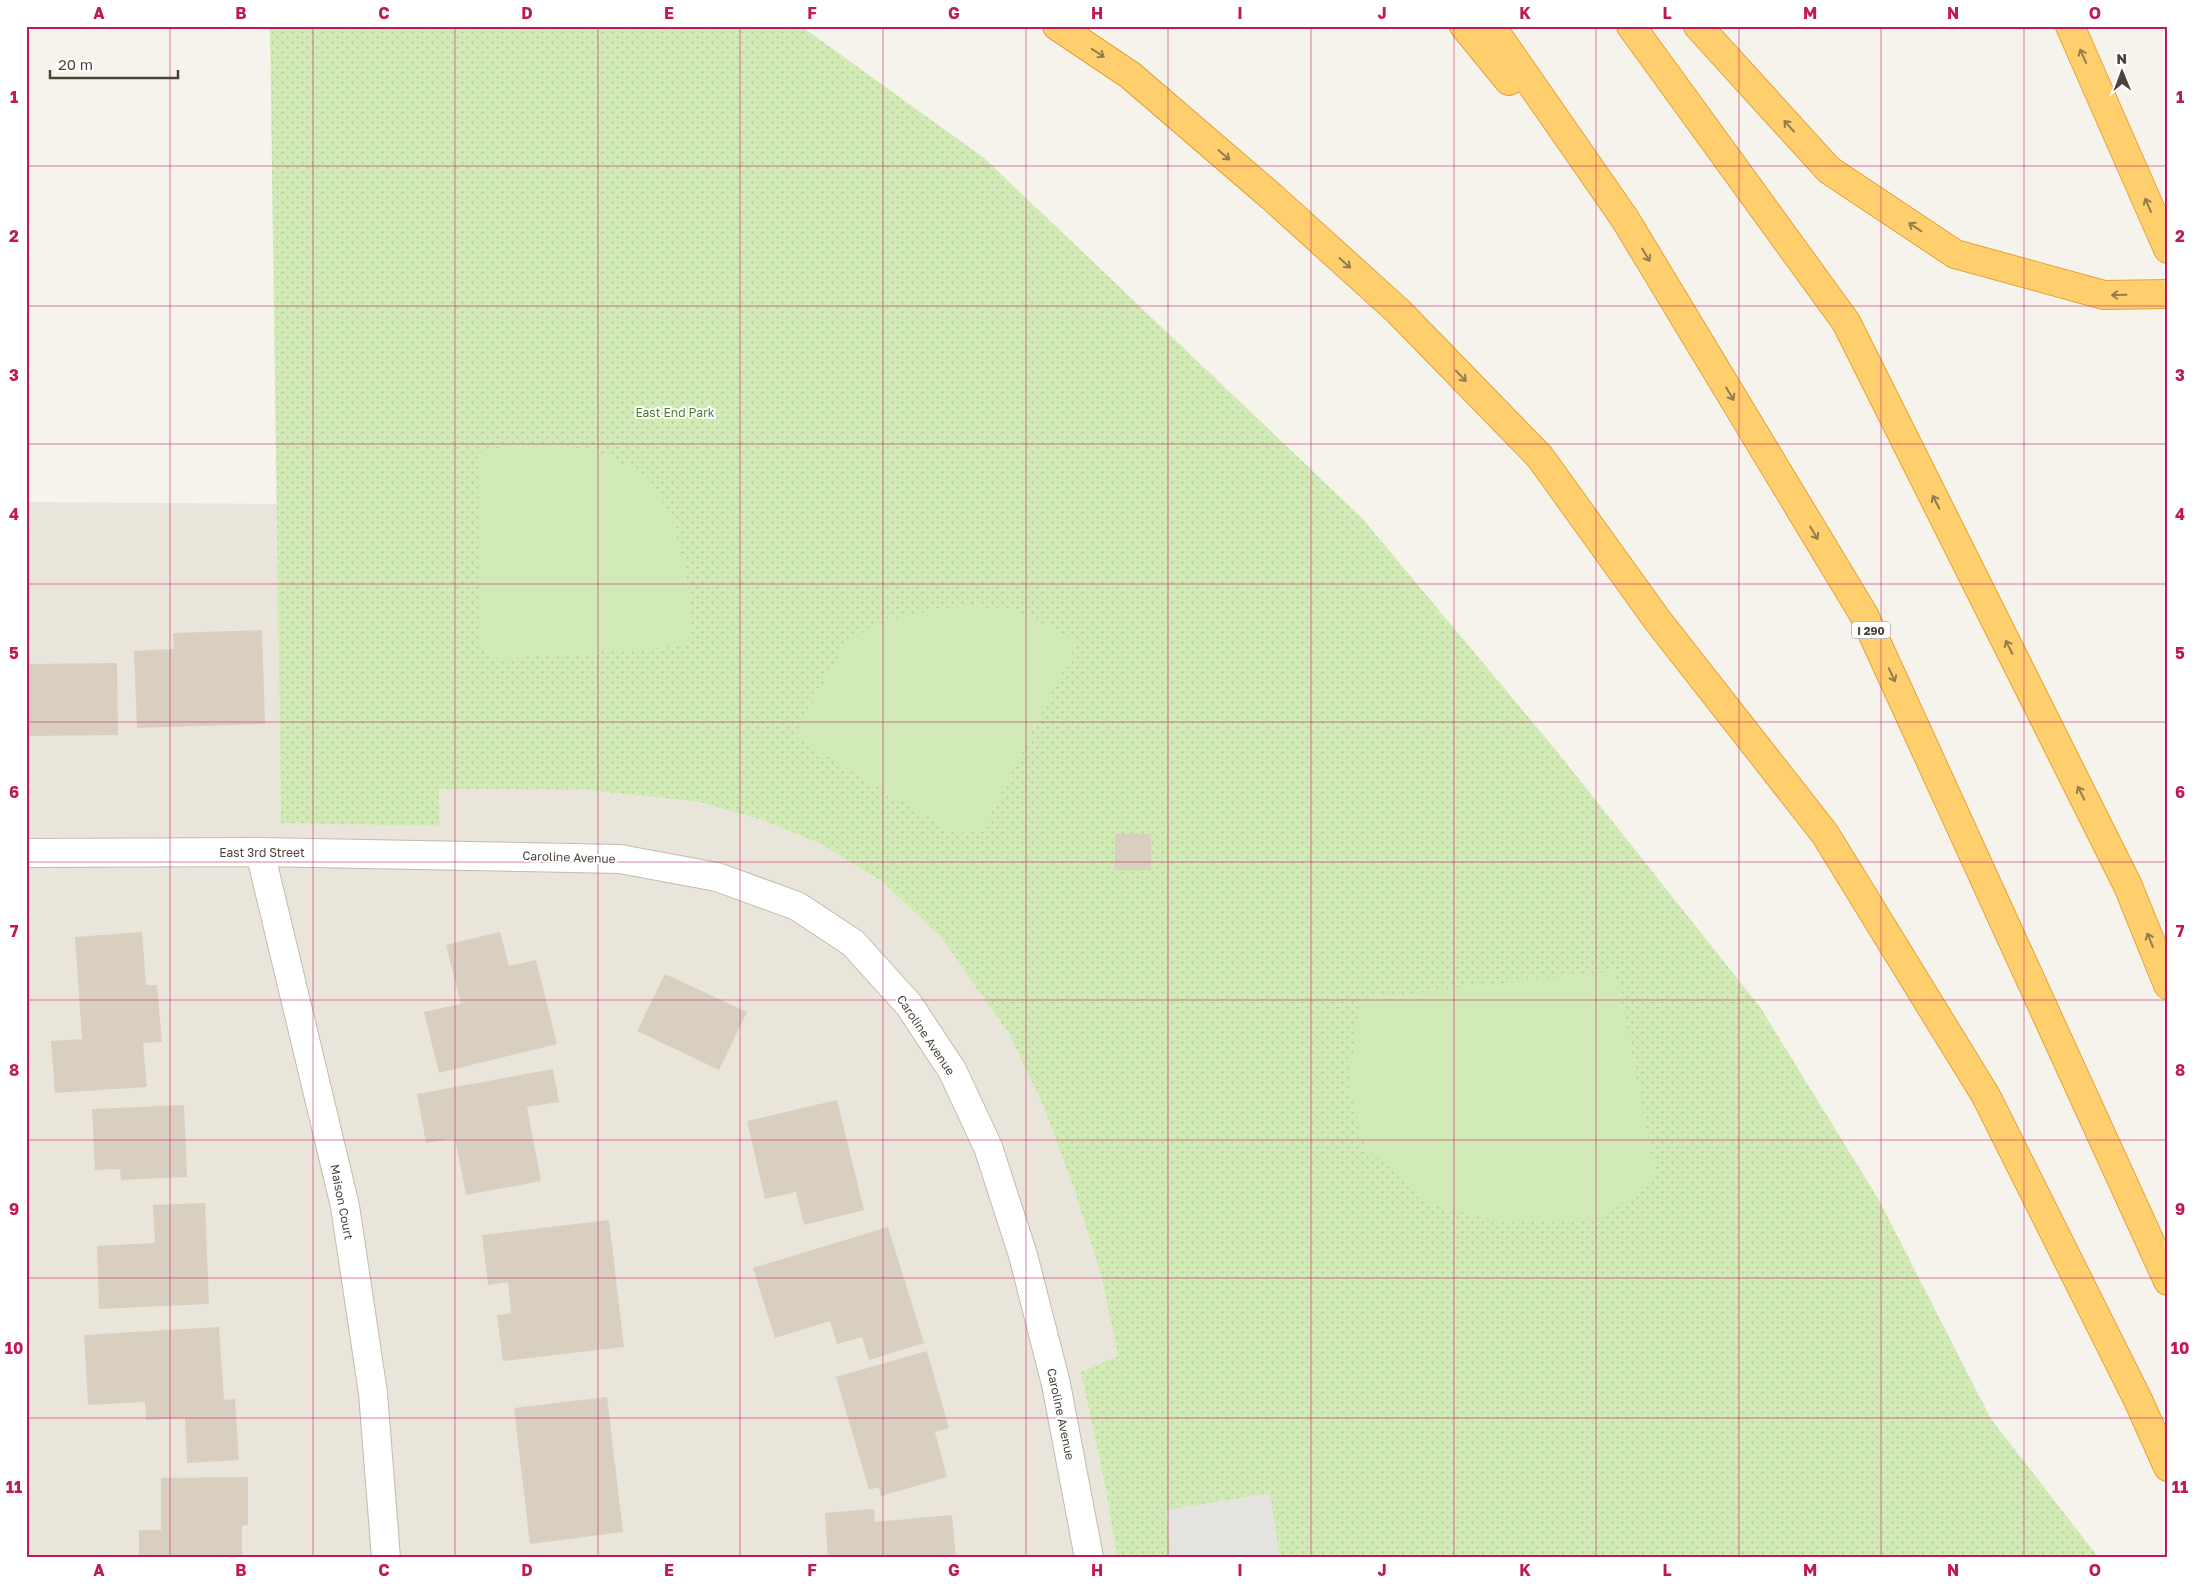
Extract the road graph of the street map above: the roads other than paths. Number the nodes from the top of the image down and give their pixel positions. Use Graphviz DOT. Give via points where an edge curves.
graph roads {
  1 [pos="1057,26"];
  2 [pos="1464,26"];
  3 [pos="1491,26"];
  4 [pos="1631,26"];
  5 [pos="1698,26"];
  6 [pos="2070,26"];
  7 [pos="1625,219"];
  8 [pos="2168,249"];
  9 [pos="2168,294"];
  10 [pos="260,852"];
  11 [pos="26,853"];
  12 [pos="498,855"];
  13 [pos="2168,985"];
  14 [pos="2168,1280"];
  15 [pos="2168,1467"];
  16 [pos="386,1558"];
  17 [pos="1089,1558"];
  1 -- 15 [label="highway, one-way" via="1130,75 1272,196 1398,311 1540,458 1658,621 1825,834 1986,1096 2138,1400"];
  2 -- 7 [label="highway"];
  3 -- 7 [label="highway, I 290"];
  13 -- 4 [label="highway, one-way" via="2128,886 1846,322"];
  9 -- 5 [label="highway, one-way" via="2104,295 1955,254 1829,170"];
  8 -- 6 [label="highway, one-way"];
  7 -- 14 [label="highway, I 290, one-way" via="1864,615"];
  10 -- 11 [label="street, East 3rd Street"];
  10 -- 12 [label="street, East 3rd Street"];
  10 -- 16 [label="street, Maison Court" via="345,1206 373,1393"];
  12 -- 17 [label="street, Caroline Avenue" via="620,858 726,880 797,906 853,943 909,1005 952,1070 988,1147 1020,1246 1056,1384"];
}
